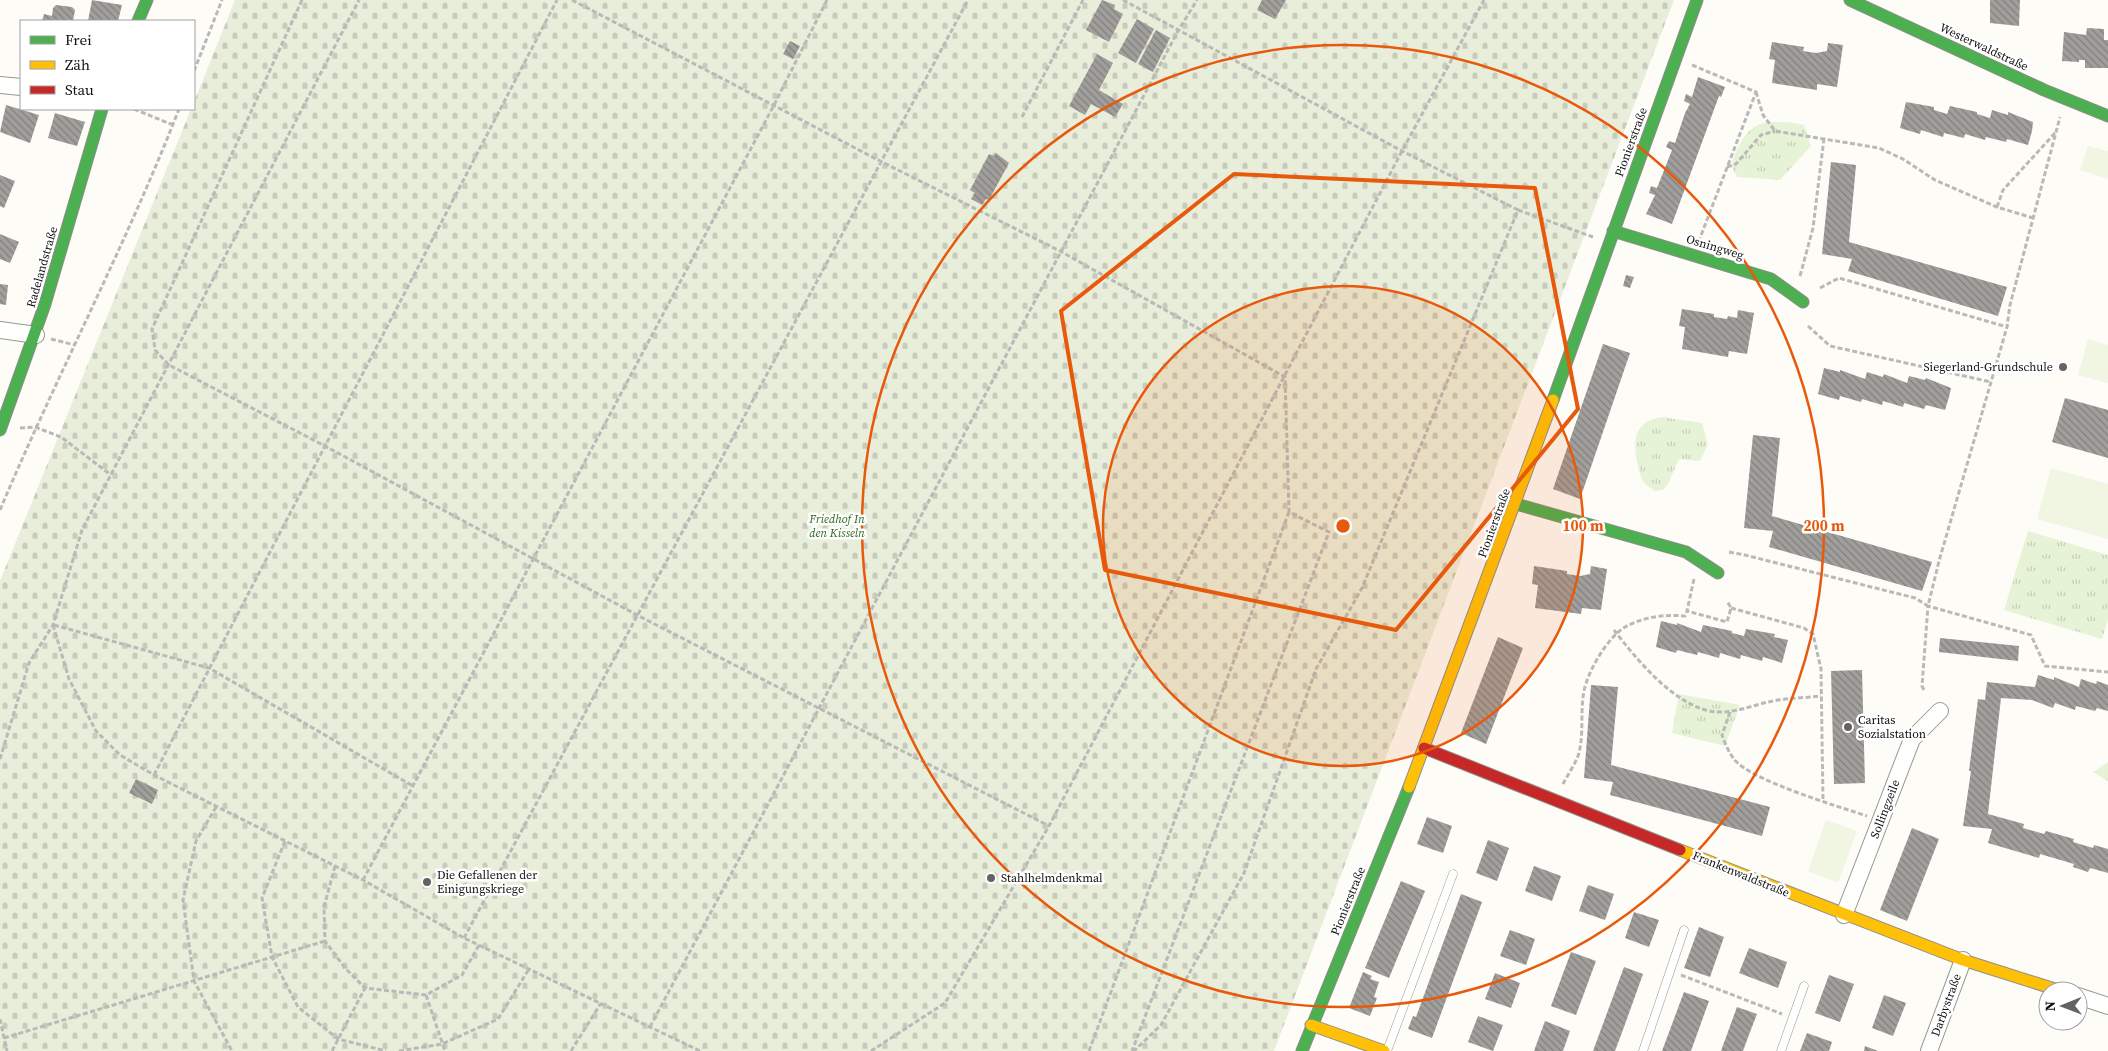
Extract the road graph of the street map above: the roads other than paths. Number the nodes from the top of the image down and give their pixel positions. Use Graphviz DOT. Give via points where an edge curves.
graph roads {
  1 [pos="147,0"];
  2 [pos="1698,0"];
  3 [pos="1850,0"];
  4 [pos="138,20"];
  5 [pos="0,84"];
  6 [pos="20,87"];
  7 [pos="102,110"];
  8 [pos="2108,116"];
  9 [pos="1613,231"];
  10 [pos="1803,302"];
  11 [pos="0,330"];
  12 [pos="36,335"];
  13 [pos="6,430"];
  14 [pos="1516,504"];
  15 [pos="1718,572"];
  16 [pos="1940,712"];
  17 [pos="1424,748"];
  18 [pos="1453,874"];
  19 [pos="1844,915"];
  20 [pos="1684,930"];
  21 [pos="1963,960"];
  22 [pos="2038,984"];
  23 [pos="1804,986"];
  24 [pos="2088,999"];
  25 [pos="2108,1006"];
  26 [pos="1311,1025"];
  27 [pos="1302,1051"];
  28 [pos="1385,1051"];
  29 [pos="1643,1051"];
  30 [pos="1781,1051"];
  31 [pos="1929,1051"];
  1 -- 4 [label="street"];
  2 -- 9 [label="street, Pionierstraße"];
  3 -- 8 [label="street, Westerwaldstraße" via="2044,90"];
  5 -- 6 [label="street"];
  7 -- 12 [label="street, Radelandstraße"];
  9 -- 10 [label="street, Osningweg" via="1771,279"];
  9 -- 14 [label="street, Pionierstraße"];
  11 -- 12 [label="street"];
  12 -- 13 [label="street, Radelandstraße"];
  14 -- 15 [label="street" via="1686,552"];
  14 -- 17 [label="street, Pionierstraße"];
  16 -- 19 [label="street, Sollingzeile" via="1912,739"];
  17 -- 19 [label="street, Frankenwaldstraße"];
  17 -- 26 [label="street, Pionierstraße"];
  18 -- 28 [label="lane"];
  19 -- 21 [label="street, Frankenwaldstraße"];
  20 -- 29 [label="lane"];
  21 -- 22 [label="street, Frankenwaldstraße"];
  21 -- 31 [label="street, Darbystraße"];
  23 -- 30 [label="lane"];
  24 -- 25 [label="street"];
  26 -- 27 [label="street, Pionierstraße"];
  26 -- 28 [label="street"];
}
